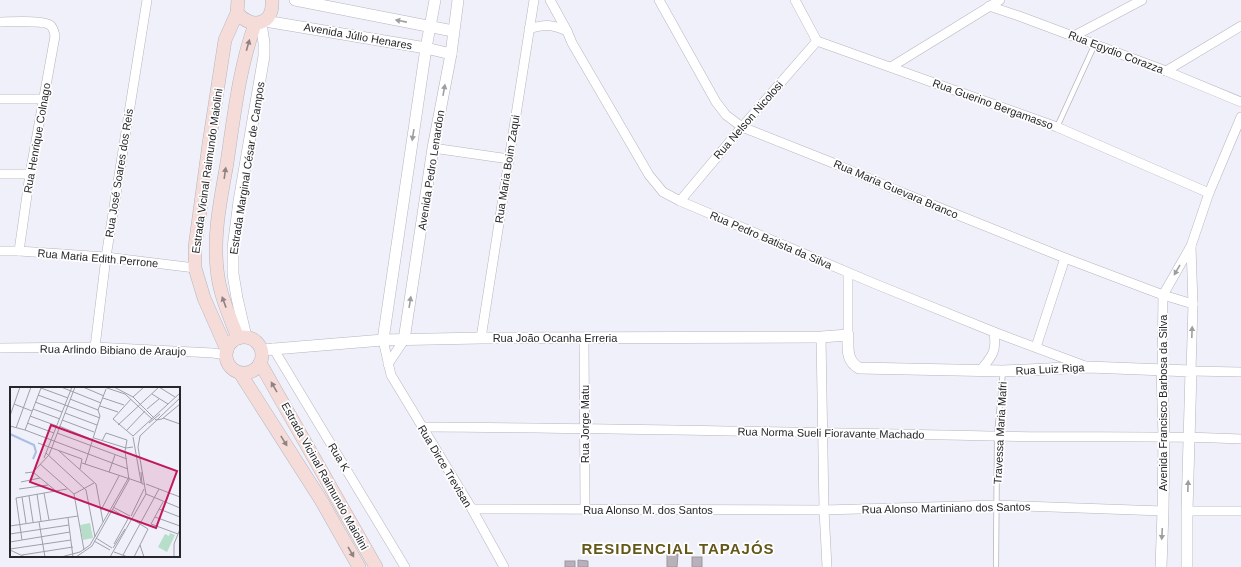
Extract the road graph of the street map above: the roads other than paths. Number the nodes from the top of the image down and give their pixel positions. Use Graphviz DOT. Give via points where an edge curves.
graph roads {
  1 [pos="147,0"];
  2 [pos="272,0"];
  3 [pos="295,0"];
  4 [pos="435,0"];
  5 [pos="458,0"];
  6 [pos="534,0"];
  7 [pos="550,0"];
  8 [pos="659,0"];
  9 [pos="794,0"];
  10 [pos="1000,0"];
  11 [pos="1142,0"];
  12 [pos="237,3"];
  13 [pos="989,6"];
  14 [pos="0,22"];
  15 [pos="260,22"];
  16 [pos="430,26"];
  17 [pos="1241,26"];
  18 [pos="529,29"];
  19 [pos="453,31"];
  20 [pos="567,31"];
  21 [pos="1074,36"];
  22 [pos="817,41"];
  23 [pos="1094,44"];
  24 [pos="426,48"];
  25 [pos="451,54"];
  26 [pos="891,67"];
  27 [pos="1166,71"];
  28 [pos="0,99"];
  29 [pos="44,99"];
  30 [pos="1241,102"];
  31 [pos="1241,117"];
  32 [pos="742,127"];
  33 [pos="1057,128"];
  34 [pos="433,148"];
  35 [pos="509,159"];
  36 [pos="0,174"];
  37 [pos="30,174"];
  38 [pos="1209,193"];
  39 [pos="680,201"];
  40 [pos="1191,246"];
  41 [pos="0,251"];
  42 [pos="19,251"];
  43 [pos="106,257"];
  44 [pos="1065,258"];
  45 [pos="196,268"];
  46 [pos="848,273"];
  47 [pos="1163,295"];
  48 [pos="1193,304"];
  49 [pos="994,332"];
  50 [pos="848,336"];
  51 [pos="821,337"];
  52 [pos="242,338"];
  53 [pos="481,338"];
  54 [pos="584,338"];
  55 [pos="383,340"];
  56 [pos="404,340"];
  57 [pos="95,347"];
  58 [pos="1036,347"];
  59 [pos="0,348"];
  60 [pos="268,349"];
  61 [pos="227,352"];
  62 [pos="260,364"];
  63 [pos="388,364"];
  64 [pos="1088,367"];
  65 [pos="1162,369"];
  66 [pos="980,371"];
  67 [pos="1003,371"];
  68 [pos="1191,371"];
  69 [pos="1241,372"];
  70 [pos="240,373"];
  71 [pos="422,428"];
  72 [pos="585,428"];
  73 [pos="823,432"];
  74 [pos="997,436"];
  75 [pos="1190,436"];
  76 [pos="1164,437"];
  77 [pos="1241,439"];
  78 [pos="996,505"];
  79 [pos="472,509"];
  80 [pos="585,510"];
  81 [pos="824,510"];
  82 [pos="1163,511"];
  83 [pos="1187,511"];
  84 [pos="1241,511"];
  85 [pos="359,567"];
  86 [pos="376,567"];
  87 [pos="405,567"];
  88 [pos="504,567"];
  89 [pos="827,567"];
  90 [pos="996,567"];
  91 [pos="1161,567"];
  92 [pos="1187,567"];
  1 -- 43 [label="street, Rua José Soares dos Reis"];
  2 -- 15 [label="main road, Estrada Vicinal Raimundo Maiolini" via="272,9"];
  16 -- 3 [label="street, Avenida Júlio Henares, one-way"];
  4 -- 16 [label="street, Avenida Pedro Lenardon"];
  5 -- 19 [label="street, Avenida Pedro Lenardon"];
  6 -- 18 [label="street, Rua Maria Boim Zaqui"];
  7 -- 20 [label="street, Rua Pedro Batista da Silva"];
  8 -- 32 [label="street, Rua Maria Guevara Branco" via="716,102 726,115"];
  9 -- 22 [label="street"];
  10 -- 13 [label="street"];
  11 -- 21 [label="street"];
  12 -- 15 [label="main road" via="242,19"];
  12 -- 45 [label="main road, Estrada Vicinal Raimundo Maiolini" via="225,40 195,246"];
  13 -- 21 [label="street, Rua Egydio Corazza"];
  13 -- 26 [label="street"];
  14 -- 29 [label="street, Rua Henrique Colnago" via="45,22 52,26 55,36"];
  15 -- 24 [label="street, Avenida Júlio Henares"];
  15 -- 52 [label="street, Estrada Marginal César de Campos" via="264,56 233,248 233,274"];
  52 -- 15 [label="main road, Estrada Vicinal Raimundo Maiolini, one-way" via="220,290 216,246 238,85 248,44"];
  16 -- 19 [label="street, Avenida Júlio Henares"];
  16 -- 24 [label="street, Avenida Pedro Lenardon"];
  17 -- 27 [label="street"];
  18 -- 20 [label="street" via="546,25"];
  18 -- 35 [label="street, Rua Maria Boim Zaqui"];
  19 -- 25 [label="street, Avenida Pedro Lenardon"];
  20 -- 39 [label="street, Rua Pedro Batista da Silva" via="649,175 663,192"];
  21 -- 23 [label="street, Rua Egydio Corazza"];
  22 -- 26 [label="street, Rua Guerino Bergamasso"];
  22 -- 32 [label="street, Rua Nelson Nicolosi"];
  23 -- 27 [label="street, Rua Egydio Corazza"];
  23 -- 33 [label="lane"];
  24 -- 25 [label="street, Avenida Júlio Henares"];
  24 -- 55 [label="street, Avenida Pedro Lenardon, one-way"];
  34 -- 25 [label="street, Avenida Pedro Lenardon, one-way"];
  26 -- 33 [label="street, Rua Guerino Bergamasso"];
  27 -- 30 [label="street, Rua Egydio Corazza"];
  28 -- 29 [label="street"];
  29 -- 37 [label="street, Rua Henrique Colnago"];
  31 -- 38 [label="street, Avenida Francisco Barbosa da Silva"];
  32 -- 39 [label="street, Rua Nelson Nicolosi"];
  32 -- 44 [label="street, Rua Maria Guevara Branco"];
  33 -- 38 [label="street, Rua Guerino Bergamasso"];
  34 -- 35 [label="street"];
  56 -- 34 [label="street, Avenida Pedro Lenardon, one-way"];
  35 -- 53 [label="street, Rua Maria Boim Zaqui"];
  36 -- 37 [label="street"];
  37 -- 42 [label="street, Rua Henrique Colnago"];
  38 -- 40 [label="street, Avenida Francisco Barbosa da Silva"];
  39 -- 46 [label="street, Rua Pedro Batista da Silva"];
  40 -- 47 [label="street, Avenida Francisco Barbosa da Silva, one-way"];
  40 -- 48 [label="street, Avenida Francisco Barbosa da Silva"];
  41 -- 42 [label="street, Rua Maria Edith Perrone"];
  42 -- 43 [label="street, Rua Maria Edith Perrone"];
  43 -- 45 [label="street, Rua Maria Edith Perrone"];
  43 -- 57 [label="street, Rua José Soares dos Reis"];
  44 -- 47 [label="street, Rua Maria Guevara Branco"];
  44 -- 58 [label="street"];
  45 -- 61 [label="main road, Estrada Vicinal Raimundo Maiolini" via="204,298"];
  46 -- 49 [label="street, Rua Pedro Batista da Silva"];
  46 -- 50 [label="street"];
  47 -- 48 [label="street, Rua Maria Guevara Branco"];
  47 -- 65 [label="street, Avenida Francisco Barbosa da Silva"];
  68 -- 48 [label="street, Avenida Francisco Barbosa da Silva, one-way"];
  49 -- 58 [label="street, Rua Pedro Batista da Silva"];
  49 -- 66 [label="street" via="995,350"];
  50 -- 51 [label="street, Rua João Ocanha Erreria"];
  50 -- 66 [label="street, Rua Luiz Riga" via="849,356 859,368"];
  51 -- 54 [label="street, Rua João Ocanha Erreria"];
  51 -- 73 [label="street"];
  52 -- 60 [label="main road" via="253,339"];
  52 -- 61 [label="main road" via="233,341"];
  53 -- 54 [label="street, Rua João Ocanha Erreria"];
  53 -- 56 [label="street, Rua João Ocanha Erreria"];
  54 -- 72 [label="street, Rua Jorge Matu"];
  55 -- 56 [label="street, Rua João Ocanha Erreria"];
  55 -- 60 [label="street, Rua João Ocanha Erreria"];
  55 -- 63 [label="street, Rua Dirce Trevisan"];
  56 -- 63 [label="street"];
  57 -- 59 [label="street, Rua Arlindo Bibiano de Araujo"];
  57 -- 61 [label="street, Rua Arlindo Bibiano de Araujo"];
  58 -- 64 [label="street, Rua Pedro Batista da Silva"];
  60 -- 62 [label="main road"];
  60 -- 87 [label="street, Rua K"];
  61 -- 70 [label="main road" via="228,363"];
  62 -- 70 [label="main road" via="255,370"];
  86 -- 62 [label="main road, Estrada Vicinal Raimundo Maiolini, one-way"];
  63 -- 71 [label="street, Rua Dirce Trevisan" via="391,375"];
  64 -- 65 [label="street, Rua Luiz Riga"];
  64 -- 67 [label="street, Rua Luiz Riga"];
  65 -- 68 [label="street, Rua Luiz Riga"];
  65 -- 76 [label="street, Avenida Francisco Barbosa da Silva"];
  66 -- 67 [label="street, Rua Luiz Riga"];
  67 -- 74 [label="lane, Travessa Maria Mafri"];
  68 -- 69 [label="street, Rua Luiz Riga"];
  68 -- 75 [label="street, Avenida Francisco Barbosa da Silva"];
  70 -- 85 [label="main road, Estrada Vicinal Raimundo Maiolini, one-way" via="321,500"];
  71 -- 72 [label="street, Rua Norma Sueli Fioravante Machado"];
  71 -- 79 [label="street, Rua Dirce Trevisan"];
  72 -- 73 [label="street, Rua Norma Sueli Fioravante Machado"];
  72 -- 80 [label="street, Rua Jorge Matu"];
  73 -- 74 [label="street, Rua Norma Sueli Fioravante Machado"];
  73 -- 81 [label="street"];
  74 -- 76 [label="street, Rua Norma Sueli Fioravante Machado"];
  74 -- 78 [label="lane, Travessa Maria Mafri"];
  75 -- 76 [label="street, Rua Norma Sueli Fioravante Machado"];
  75 -- 77 [label="street, Rua Norma Sueli Fioravante Machado"];
  83 -- 75 [label="street, Avenida Francisco Barbosa da Silva, one-way"];
  76 -- 82 [label="street, Avenida Francisco Barbosa da Silva"];
  78 -- 81 [label="street, Rua Alonso Martiniano dos Santos"];
  78 -- 82 [label="street, Rua Alonso Martiniano dos Santos"];
  78 -- 90 [label="lane, Travessa Maria Mafri"];
  79 -- 80 [label="street, Rua Alonso M. dos Santos"];
  79 -- 88 [label="street, Rua Dirce Trevisan"];
  80 -- 81 [label="street, Rua Alonso M. dos Santos"];
  81 -- 89 [label="street"];
  82 -- 91 [label="street, Avenida Francisco Barbosa da Silva, one-way"];
  83 -- 84 [label="street"];
  83 -- 92 [label="street, Avenida Francisco Barbosa da Silva"];
}
